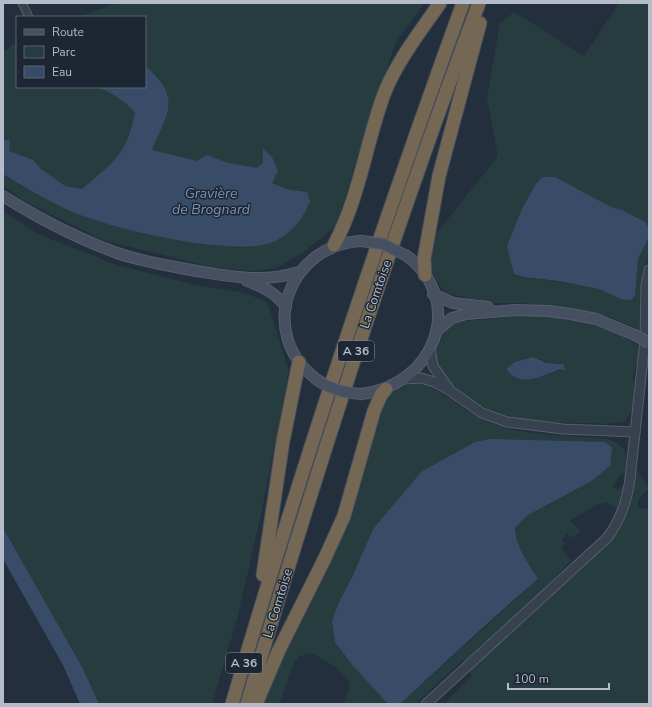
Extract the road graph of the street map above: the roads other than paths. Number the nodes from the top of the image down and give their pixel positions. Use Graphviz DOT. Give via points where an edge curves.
graph roads {
  1 [pos="22,3"];
  2 [pos="440,3"];
  3 [pos="463,3"];
  4 [pos="479,3"];
  5 [pos="486,3"];
  6 [pos="28,16"];
  7 [pos="3,196"];
  8 [pos="334,245"];
  9 [pos="649,270"];
  10 [pos="299,272"];
  11 [pos="425,275"];
  12 [pos="241,279"];
  13 [pos="433,294"];
  14 [pos="286,307"];
  15 [pos="508,310"];
  16 [pos="436,331"];
  17 [pos="649,343"];
  18 [pos="430,350"];
  19 [pos="299,362"];
  20 [pos="405,379"];
  21 [pos="386,389"];
  22 [pos="449,390"];
  23 [pos="635,432"];
  24 [pos="256,621"];
  25 [pos="232,704"];
  26 [pos="247,704"];
  27 [pos="256,704"];
  28 [pos="426,704"];
  1 -- 6 [label="street"];
  2 -- 8 [label="highway" via="407,51 385,93 353,197"];
  3 -- 24 [label="highway, La Comtoise / A 36" via="355,308"];
  4 -- 26 [label="highway, La Comtoise / A 36" via="404,210 350,371"];
  5 -- 11 [label="highway" via="439,176 424,259"];
  7 -- 12 [label="main road" via="73,236 121,254"];
  8 -- 10 [label="main road" via="317,255"];
  8 -- 11 [label="main road, bridge" via="362,241 383,244 407,256"];
  9 -- 23 [label="street" via="646,285 645,340"];
  10 -- 12 [label="main road" via="271,278"];
  10 -- 14 [label="main road" via="290,289"];
  11 -- 13 [label="main road"];
  12 -- 14 [label="main road" via="268,289"];
  13 -- 15 [label="main road" via="464,306"];
  13 -- 16 [label="main road" via="437,310"];
  14 -- 19 [label="main road" via="287,336"];
  15 -- 16 [label="main road" via="459,316 447,321"];
  15 -- 17 [label="main road, bridge" via="548,310 596,319"];
  16 -- 18 [label="main road"];
  18 -- 20 [label="main road" via="418,368"];
  18 -- 22 [label="street" via="433,366"];
  19 -- 21 [label="main road, bridge" via="316,379 338,390 361,394"];
  19 -- 24 [label="highway" via="283,440"];
  20 -- 21 [label="main road"];
  20 -- 22 [label="street" via="422,378"];
  21 -- 27 [label="highway" via="374,410 344,516 279,650"];
  22 -- 23 [label="street" via="482,413 507,422 563,429"];
  23 -- 28 [label="street" via="628,495 614,529"];
  24 -- 25 [label="highway, La Comtoise / A 36"];
}
